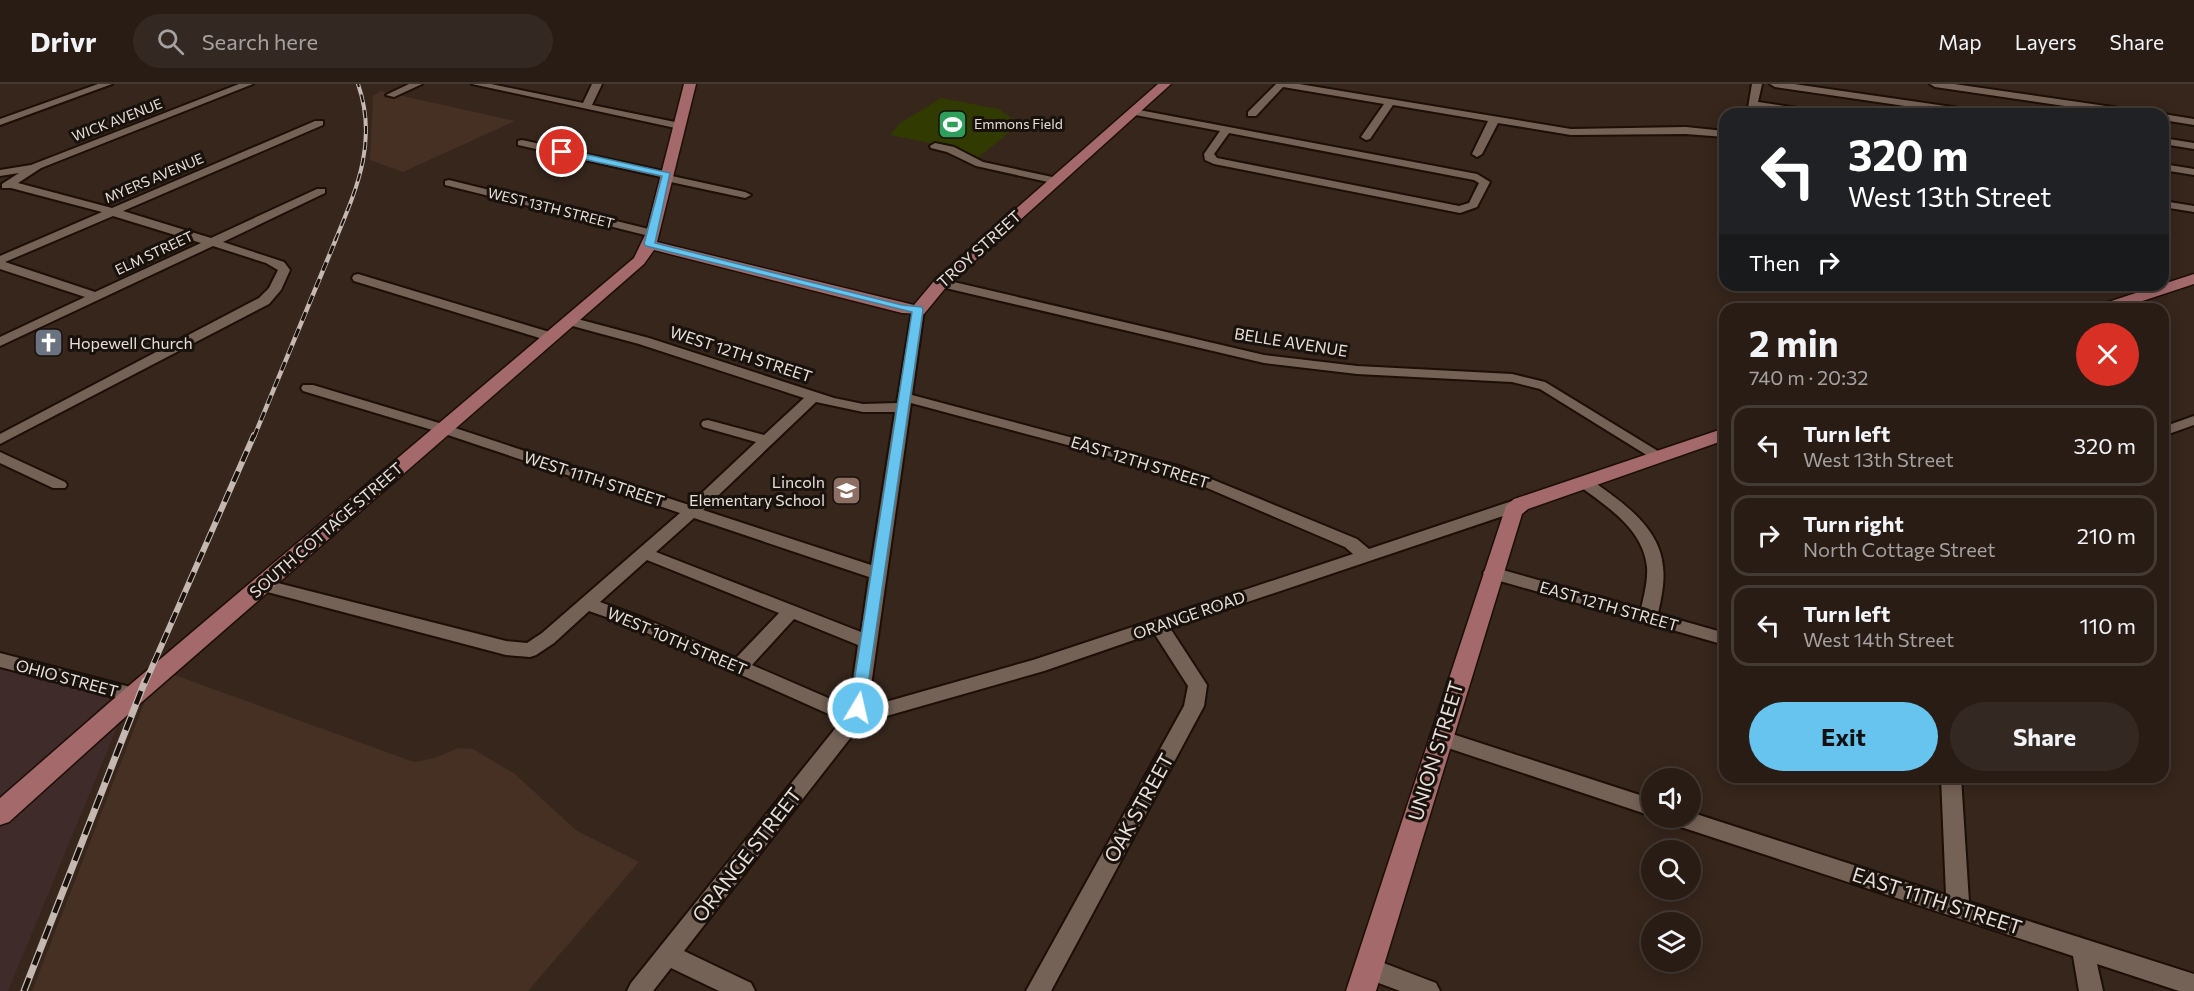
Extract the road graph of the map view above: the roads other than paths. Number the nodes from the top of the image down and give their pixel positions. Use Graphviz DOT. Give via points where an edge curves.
graph roads {
  1 [pos="107,84"];
  2 [pos="248,84"];
  3 [pos="417,84"];
  4 [pos="477,84"];
  5 [pos="597,84"];
  6 [pos="690,84"];
  7 [pos="1165,84"];
  8 [pos="1281,84"];
  9 [pos="1757,84"];
  10 [pos="1775,84"];
  11 [pos="1935,84"];
  12 [pos="391,95"];
  13 [pos="1390,102"];
  14 [pos="586,107"];
  15 [pos="1752,108"];
  16 [pos="1939,108"];
  17 [pos="2099,108"];
  18 [pos="1134,112"];
  19 [pos="1252,114"];
  20 [pos="2169,118"];
  21 [pos="1494,120"];
  22 [pos="0,122"];
  23 [pos="2194,122"];
  24 [pos="319,123"];
  25 [pos="680,126"];
  26 [pos="1227,129"];
  27 [pos="1719,133"];
  28 [pos="1366,137"];
  29 [pos="2169,142"];
  30 [pos="522,143"];
  31 [pos="935,146"];
  32 [pos="2194,146"];
  33 [pos="1477,154"];
  34 [pos="37,166"];
  35 [pos="2169,168"];
  36 [pos="2194,172"];
  37 [pos="0,174"];
  38 [pos="666,176"];
  39 [pos="1056,181"];
  40 [pos="449,183"];
  41 [pos="5,186"];
  42 [pos="321,191"];
  43 [pos="745,195"];
  44 [pos="2169,195"];
  45 [pos="2194,200"];
  46 [pos="2169,205"];
  47 [pos="2194,210"];
  48 [pos="111,212"];
  49 [pos="651,238"];
  50 [pos="211,243"];
  51 [pos="0,260"];
  52 [pos="0,265"];
  53 [pos="358,278"];
  54 [pos="2194,279"];
  55 [pos="940,283"];
  56 [pos="2169,287"];
  57 [pos="2157,291"];
  58 [pos="96,297"];
  59 [pos="2120,303"];
  60 [pos="918,310"];
  61 [pos="570,321"];
  62 [pos="551,337"];
  63 [pos="0,342"];
  64 [pos="308,388"];
  65 [pos="813,397"];
  66 [pos="903,402"];
  67 [pos="2193,421"];
  68 [pos="708,424"];
  69 [pos="444,429"];
  70 [pos="2169,430"];
  71 [pos="1719,436"];
  72 [pos="0,440"];
  73 [pos="768,441"];
  74 [pos="1658,456"];
  75 [pos="0,458"];
  76 [pos="1584,482"];
  77 [pos="59,485"];
  78 [pos="1517,507"];
  79 [pos="692,511"];
  80 [pos="644,554"];
  81 [pos="1365,555"];
  82 [pos="1492,573"];
  83 [pos="879,574"];
  84 [pos="262,585"];
  85 [pos="587,604"];
  86 [pos="792,611"];
  87 [pos="1649,618"];
  88 [pos="1158,625"];
  89 [pos="1719,637"];
  90 [pos="869,642"];
  91 [pos="0,660"];
  92 [pos="739,667"];
  93 [pos="134,695"];
  94 [pos="855,718"];
  95 [pos="1440,738"];
  96 [pos="1951,783"];
  97 [pos="5,804"];
  98 [pos="1641,804"];
  99 [pos="1701,824"];
  100 [pos="1958,907"];
  101 [pos="2083,949"];
  102 [pos="668,955"];
  103 [pos="1364,980"];
  104 [pos="2194,985"];
  105 [pos="639,991"];
  106 [pos="743,991"];
  107 [pos="1038,991"];
  108 [pos="1428,991"];
  109 [pos="2091,991"];
  1 -- 22 [label="street"];
  2 -- 34 [label="street, WICK AVENUE"];
  3 -- 12 [label="street"];
  4 -- 14 [label="street"];
  5 -- 14 [label="street"];
  6 -- 25 [label="main road"];
  7 -- 18 [label="main road, TROY STREET"];
  8 -- 13 [label="street"];
  8 -- 19 [label="street"];
  9 -- 15 [label="street"];
  10 -- 16 [label="street"];
  11 -- 17 [label="street"];
  13 -- 21 [label="street"];
  13 -- 28 [label="street"];
  14 -- 25 [label="street"];
  18 -- 26 [label="street"];
  18 -- 39 [label="main road, TROY STREET"];
  20 -- 23 [label="street"];
  21 -- 27 [label="street" via="1590,134 1671,129"];
  21 -- 33 [label="street"];
  24 -- 48 [label="street, MYERS AVENUE"];
  25 -- 38 [label="main road"];
  26 -- 26 [label="street" via="1209,154 1214,161 1454,209 1473,205 1485,182 1477,177"];
  29 -- 32 [label="street"];
  30 -- 38 [label="street"];
  31 -- 39 [label="street" via="980,164"];
  34 -- 37 [label="street"];
  34 -- 41 [label="street, WICK AVENUE"];
  35 -- 36 [label="street"];
  38 -- 43 [label="street"];
  38 -- 49 [label="main road"];
  39 -- 55 [label="main road, TROY STREET"];
  40 -- 49 [label="street, WEST 13TH STREET"];
  41 -- 48 [label="street" via="35,189"];
  42 -- 50 [label="street, ELM STREET"];
  44 -- 45 [label="street"];
  46 -- 47 [label="street"];
  48 -- 50 [label="street"];
  48 -- 51 [label="street, MYERS AVENUE"];
  49 -- 60 [label="main road, WEST 13TH STREET"];
  49 -- 61 [label="main road, SOUTH COTTAGE STREET" via="639,261"];
  50 -- 58 [label="street, ELM STREET"];
  50 -- 72 [label="street" via="270,260 283,268 283,275 259,304"];
  52 -- 58 [label="street"];
  53 -- 62 [label="street"];
  54 -- 56 [label="main road"];
  55 -- 60 [label="main road, TROY STREET"];
  55 -- 74 [label="street, BELLE AVENUE" via="1305,366 1531,382 1545,386"];
  57 -- 59 [label="main road"];
  58 -- 63 [label="street, ELM STREET"];
  60 -- 66 [label="street"];
  61 -- 62 [label="main road, SOUTH COTTAGE STREET"];
  61 -- 65 [label="street, WEST 12TH STREET" via="644,341"];
  62 -- 69 [label="main road, SOUTH COTTAGE STREET"];
  64 -- 69 [label="street, WEST 11TH STREET"];
  65 -- 66 [label="street, WEST 12TH STREET" via="849,406"];
  65 -- 73 [label="street"];
  66 -- 81 [label="street, EAST 12TH STREET" via="1178,470 1351,543"];
  66 -- 83 [label="street"];
  67 -- 70 [label="street"];
  68 -- 73 [label="street"];
  69 -- 79 [label="street, WEST 11TH STREET"];
  69 -- 84 [label="main road, SOUTH COTTAGE STREET"];
  71 -- 74 [label="main road, ORANGE ROAD"];
  73 -- 79 [label="street"];
  74 -- 76 [label="main road, ORANGE ROAD"];
  75 -- 77 [label="street"];
  76 -- 78 [label="main road, ORANGE ROAD"];
  76 -- 87 [label="street" via="1630,518 1649,545 1655,564"];
  78 -- 81 [label="street, ORANGE ROAD"];
  78 -- 82 [label="main road, UNION STREET"];
  79 -- 80 [label="street"];
  79 -- 83 [label="street, WEST 11TH STREET"];
  80 -- 85 [label="street"];
  80 -- 86 [label="street"];
  81 -- 88 [label="street, ORANGE ROAD"];
  82 -- 87 [label="street, EAST 12TH STREET"];
  82 -- 95 [label="main road, UNION STREET"];
  83 -- 90 [label="street"];
  84 -- 85 [label="street, WEST 10TH STREET" via="520,650 538,646"];
  84 -- 93 [label="main road, SOUTH COTTAGE STREET"];
  85 -- 92 [label="street, WEST 10TH STREET"];
  86 -- 90 [label="street"];
  86 -- 92 [label="street"];
  87 -- 89 [label="street, EAST 12TH STREET"];
  88 -- 94 [label="street, ORANGE ROAD" via="1037,666"];
  88 -- 107 [label="street, OAK STREET" via="1198,685 1197,696"];
  90 -- 94 [label="street"];
  91 -- 93 [label="street, OHIO STREET"];
  92 -- 94 [label="street, WEST 10TH STREET"];
  93 -- 97 [label="main road, SOUTH COTTAGE STREET"];
  94 -- 102 [label="street, ORANGE STREET"];
  95 -- 98 [label="street"];
  95 -- 103 [label="main road, UNION STREET"];
  96 -- 100 [label="street"];
  99 -- 100 [label="street, EAST 11TH STREET"];
  100 -- 101 [label="street, EAST 11TH STREET"];
  101 -- 104 [label="street, EAST 11TH STREET"];
  101 -- 109 [label="street"];
  102 -- 105 [label="street, ORANGE STREET"];
  102 -- 106 [label="street"];
  103 -- 108 [label="street"];
}
